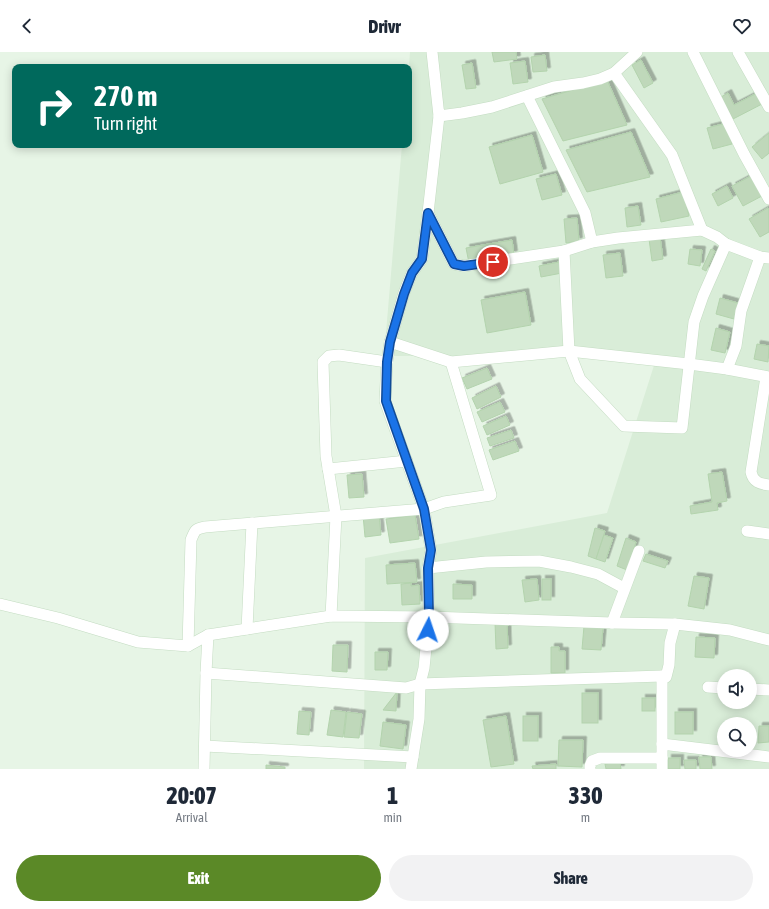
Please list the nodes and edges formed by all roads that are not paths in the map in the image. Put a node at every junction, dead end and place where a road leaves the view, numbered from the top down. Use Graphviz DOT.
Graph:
graph roads {
  1 [pos="432,52"];
  2 [pos="637,52"];
  3 [pos="693,52"];
  4 [pos="738,52"];
  5 [pos="625,57"];
  6 [pos="614,73"];
  7 [pos="527,96"];
  8 [pos="769,107"];
  9 [pos="439,116"];
  10 [pos="769,199"];
  11 [pos="428,213"];
  12 [pos="702,230"];
  13 [pos="592,242"];
  14 [pos="726,244"];
  15 [pos="564,251"];
  16 [pos="764,258"];
  17 [pos="390,342"];
  18 [pos="569,352"];
  19 [pos="387,362"];
  20 [pos="451,362"];
  21 [pos="689,364"];
  22 [pos="727,369"];
  23 [pos="767,377"];
  24 [pos="407,461"];
  25 [pos="328,469"];
  26 [pos="769,486"];
  27 [pos="424,509"];
  28 [pos="336,516"];
  29 [pos="252,523"];
  30 [pos="747,531"];
  31 [pos="769,534"];
  32 [pos="639,551"];
  33 [pos="428,568"];
  34 [pos="624,588"];
  35 [pos="0,604"];
  36 [pos="332,616"];
  37 [pos="429,617"];
  38 [pos="612,623"];
  39 [pos="675,624"];
  40 [pos="248,629"];
  41 [pos="208,635"];
  42 [pos="769,640"];
  43 [pos="188,646"];
  44 [pos="206,673"];
  45 [pos="662,676"];
  46 [pos="420,684"];
  47 [pos="708,687"];
  48 [pos="717,688"];
  49 [pos="757,689"];
  50 [pos="769,690"];
  51 [pos="662,744"];
  52 [pos="205,746"];
  53 [pos="413,757"];
  54 [pos="769,757"];
  55 [pos="662,763"];
  56 [pos="204,769"];
  57 [pos="411,769"];
  58 [pos="590,769"];
  1 -- 9 [label="street"];
  2 -- 5 [label="street"];
  3 -- 10 [label="street"];
  4 -- 8 [label="street"];
  5 -- 6 [label="street"];
  6 -- 7 [label="street"];
  6 -- 12 [label="street"];
  7 -- 9 [label="street"];
  7 -- 13 [label="street"];
  9 -- 11 [label="street"];
  11 -- 15 [label="street"];
  11 -- 17 [label="street"];
  12 -- 13 [label="street"];
  12 -- 14 [label="street"];
  13 -- 15 [label="street"];
  14 -- 16 [label="street"];
  14 -- 21 [label="street"];
  15 -- 18 [label="street"];
  16 -- 22 [label="street"];
  17 -- 19 [label="street"];
  17 -- 20 [label="street"];
  18 -- 20 [label="street"];
  18 -- 21 [label="street"];
  18 -- 21 [label="street"];
  19 -- 24 [label="street"];
  19 -- 25 [label="street"];
  20 -- 27 [label="street"];
  21 -- 22 [label="street"];
  22 -- 23 [label="street"];
  23 -- 26 [label="street"];
  24 -- 25 [label="street"];
  24 -- 27 [label="street"];
  25 -- 28 [label="street"];
  27 -- 28 [label="street"];
  27 -- 33 [label="street"];
  28 -- 29 [label="street"];
  28 -- 36 [label="street"];
  29 -- 40 [label="street"];
  29 -- 43 [label="street"];
  30 -- 31 [label="street"];
  32 -- 34 [label="street"];
  33 -- 34 [label="street"];
  33 -- 37 [label="street"];
  34 -- 38 [label="street"];
  35 -- 43 [label="street"];
  36 -- 37 [label="street"];
  36 -- 40 [label="street"];
  37 -- 38 [label="street"];
  37 -- 46 [label="street"];
  38 -- 39 [label="street"];
  39 -- 42 [label="street"];
  39 -- 45 [label="street"];
  40 -- 41 [label="street"];
  41 -- 43 [label="street"];
  41 -- 44 [label="street"];
  44 -- 46 [label="street"];
  44 -- 52 [label="street"];
  45 -- 46 [label="street"];
  45 -- 51 [label="street"];
  46 -- 53 [label="street"];
  47 -- 48 [label="street"];
  49 -- 50 [label="street"];
  51 -- 54 [label="street"];
  51 -- 55 [label="street"];
  52 -- 53 [label="street"];
  52 -- 56 [label="street"];
  53 -- 57 [label="street"];
  55 -- 58 [label="street"];
}
